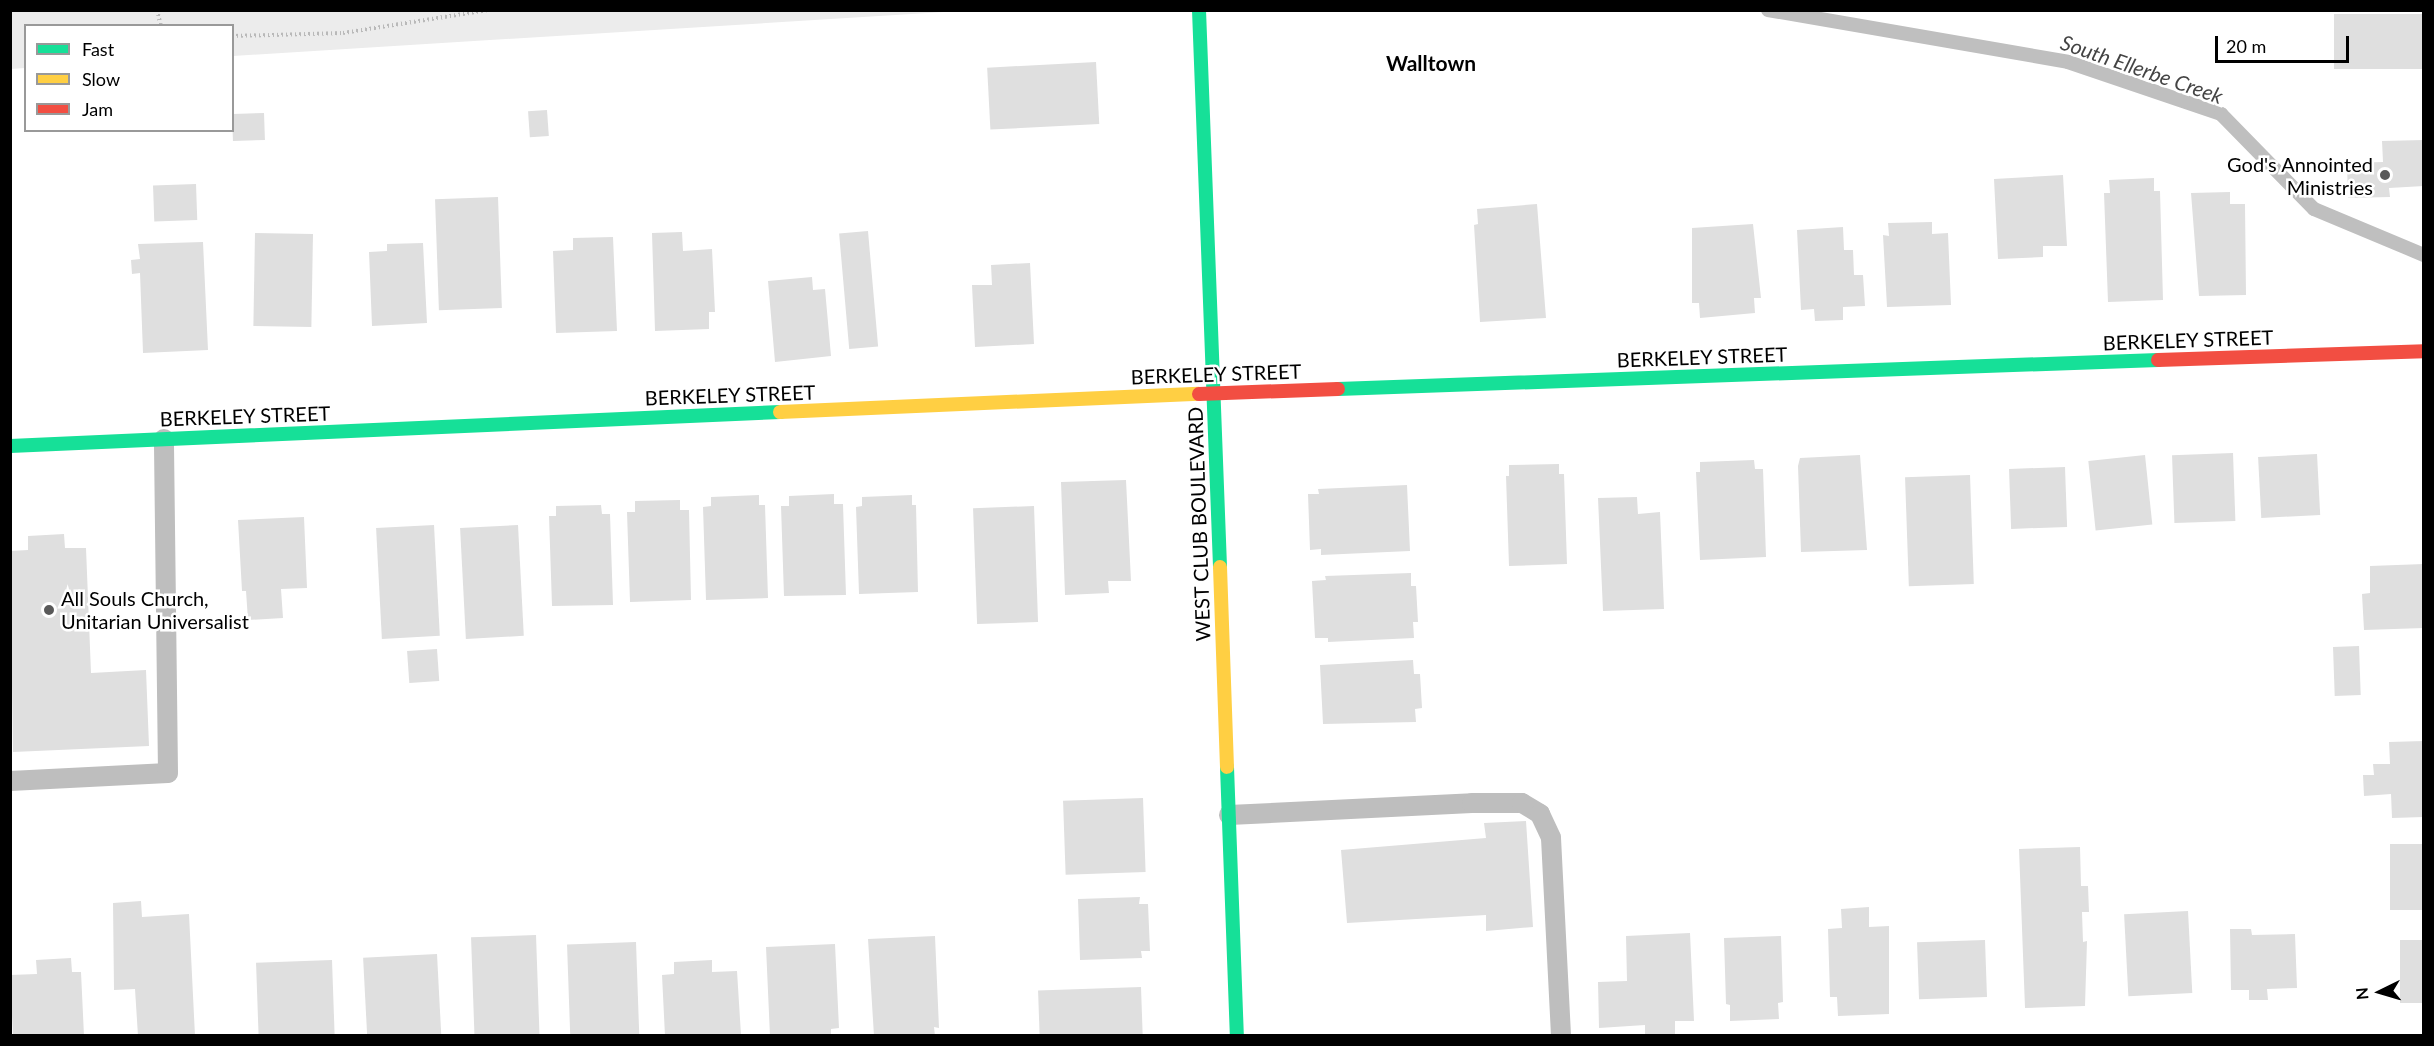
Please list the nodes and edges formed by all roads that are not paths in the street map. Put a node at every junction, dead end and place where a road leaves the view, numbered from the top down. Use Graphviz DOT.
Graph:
graph roads {
  1 [pos="1199,10"];
  2 [pos="2424,351"];
  3 [pos="1214,394"];
  4 [pos="164,439"];
  5 [pos="10,446"];
  6 [pos="10,781"];
  7 [pos="1229,815"];
  8 [pos="1237,1035"];
  9 [pos="1561,1035"];
  1 -- 3 [label="street, WEST CLUB BOULEVARD"];
  2 -- 3 [label="street, BERKELEY STREET"];
  3 -- 4 [label="street, BERKELEY STREET"];
  3 -- 7 [label="street, WEST CLUB BOULEVARD"];
  4 -- 5 [label="street, BERKELEY STREET"];
  4 -- 6 [label="lane"];
  7 -- 8 [label="street, WEST CLUB BOULEVARD"];
  7 -- 9 [label="lane"];
}
